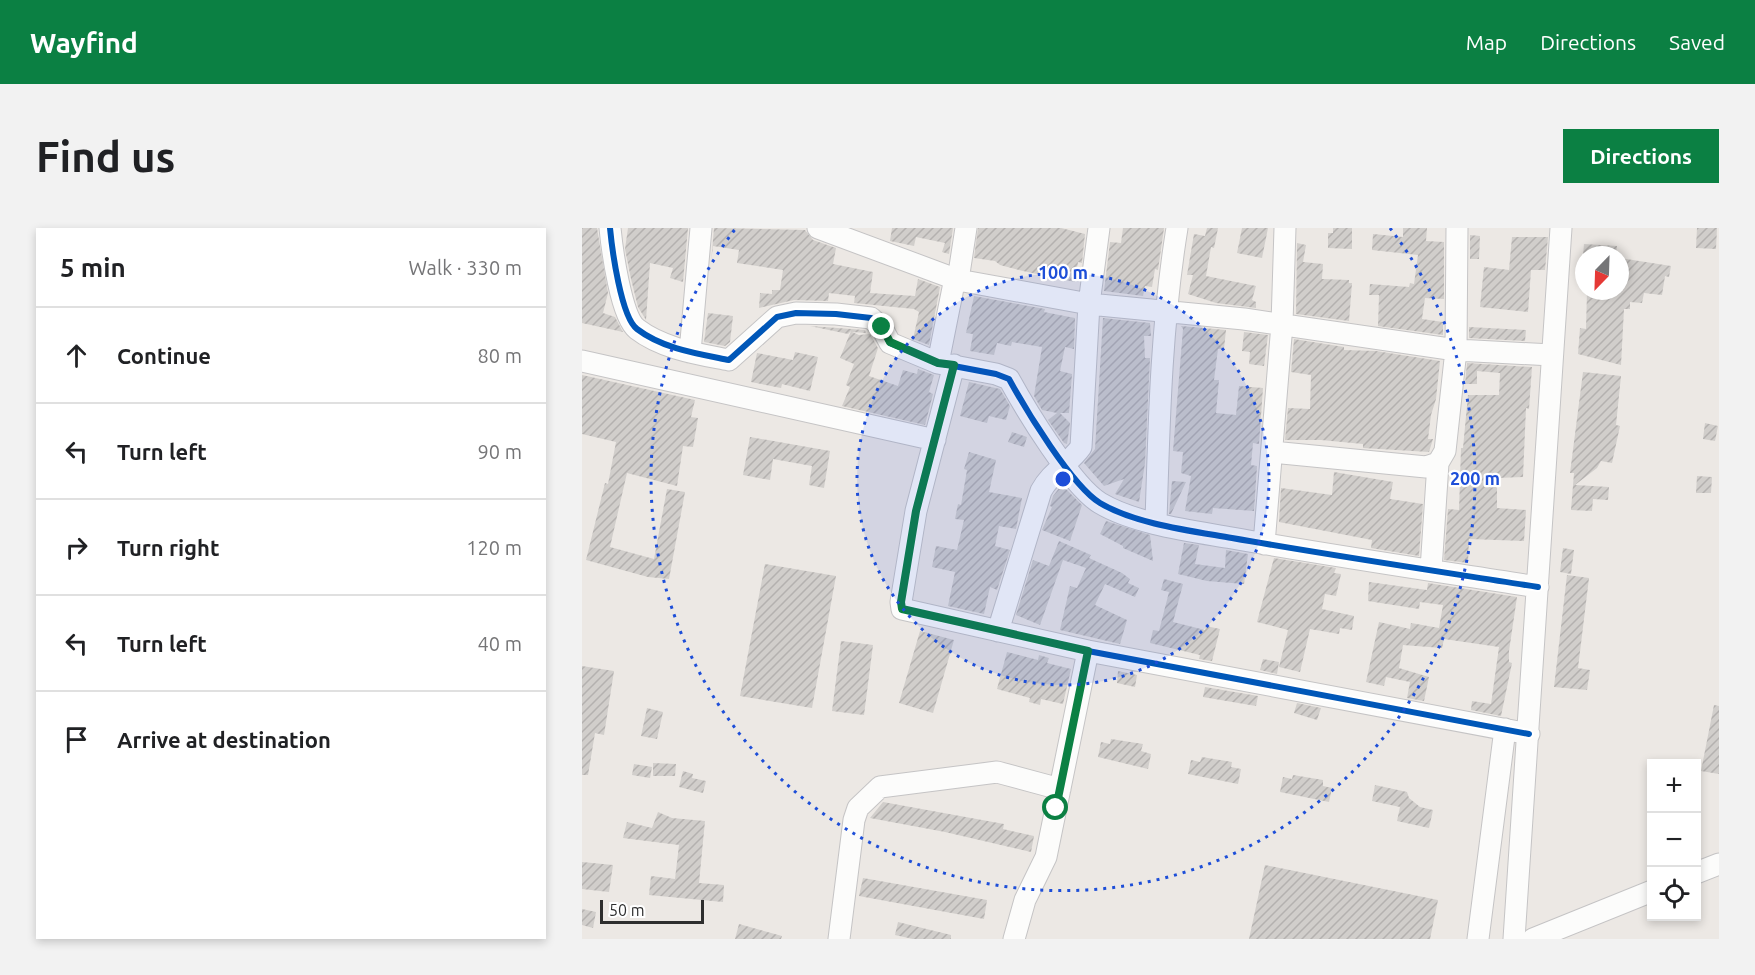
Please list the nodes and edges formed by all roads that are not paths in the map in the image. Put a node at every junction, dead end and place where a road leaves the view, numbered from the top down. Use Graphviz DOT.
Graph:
graph roads {
  1 [pos="610,228"];
  2 [pos="701,228"];
  3 [pos="818,228"];
  4 [pos="966,228"];
  5 [pos="1099,228"];
  6 [pos="1177,228"];
  7 [pos="1285,228"];
  8 [pos="1457,228"];
  9 [pos="1561,228"];
  10 [pos="958,279"];
  11 [pos="1089,304"];
  12 [pos="1164,309"];
  13 [pos="1282,324"];
  14 [pos="1456,350"];
  15 [pos="690,352"];
  16 [pos="1552,355"];
  17 [pos="729,360"];
  18 [pos="582,362"];
  19 [pos="946,364"];
  20 [pos="723,394"];
  21 [pos="935,440"];
  22 [pos="1272,452"];
  23 [pos="1063,463"];
  24 [pos="1438,463"];
  25 [pos="1156,522"];
  26 [pos="1264,544"];
  27 [pos="1431,570"];
  28 [pos="1538,587"];
  29 [pos="998,631"];
  30 [pos="1088,651"];
  31 [pos="1505,729"];
  32 [pos="1529,734"];
  33 [pos="1060,789"];
  34 [pos="1719,864"];
  35 [pos="1701,871"];
  36 [pos="1647,893"];
  37 [pos="839,939"];
  38 [pos="1014,939"];
  39 [pos="1478,939"];
  40 [pos="1514,939"];
  41 [pos="1533,939"];
  1 -- 15 [label="street"];
  2 -- 15 [label="street"];
  3 -- 10 [label="street"];
  4 -- 10 [label="street"];
  5 -- 11 [label="street"];
  6 -- 12 [label="street"];
  7 -- 13 [label="street"];
  8 -- 14 [label="street"];
  9 -- 16 [label="street"];
  10 -- 11 [label="street"];
  10 -- 19 [label="street"];
  11 -- 12 [label="street"];
  11 -- 23 [label="street"];
  12 -- 13 [label="street"];
  12 -- 25 [label="street"];
  13 -- 14 [label="street"];
  13 -- 22 [label="street"];
  14 -- 16 [label="street"];
  14 -- 24 [label="street"];
  15 -- 17 [label="street"];
  16 -- 28 [label="street"];
  17 -- 19 [label="street"];
  17 -- 20 [label="street"];
  18 -- 20 [label="street"];
  19 -- 21 [label="street"];
  19 -- 23 [label="street"];
  20 -- 21 [label="street"];
  21 -- 29 [label="street"];
  22 -- 24 [label="street"];
  22 -- 26 [label="street"];
  23 -- 25 [label="street"];
  23 -- 29 [label="street"];
  24 -- 27 [label="street"];
  25 -- 26 [label="street"];
  26 -- 27 [label="street"];
  27 -- 28 [label="street"];
  28 -- 32 [label="street"];
  29 -- 30 [label="street"];
  30 -- 31 [label="street"];
  30 -- 33 [label="street"];
  31 -- 32 [label="street"];
  31 -- 39 [label="street"];
  32 -- 40 [label="street"];
  33 -- 37 [label="street"];
  33 -- 38 [label="street"];
  34 -- 35 [label="street"];
  36 -- 41 [label="street"];
}
